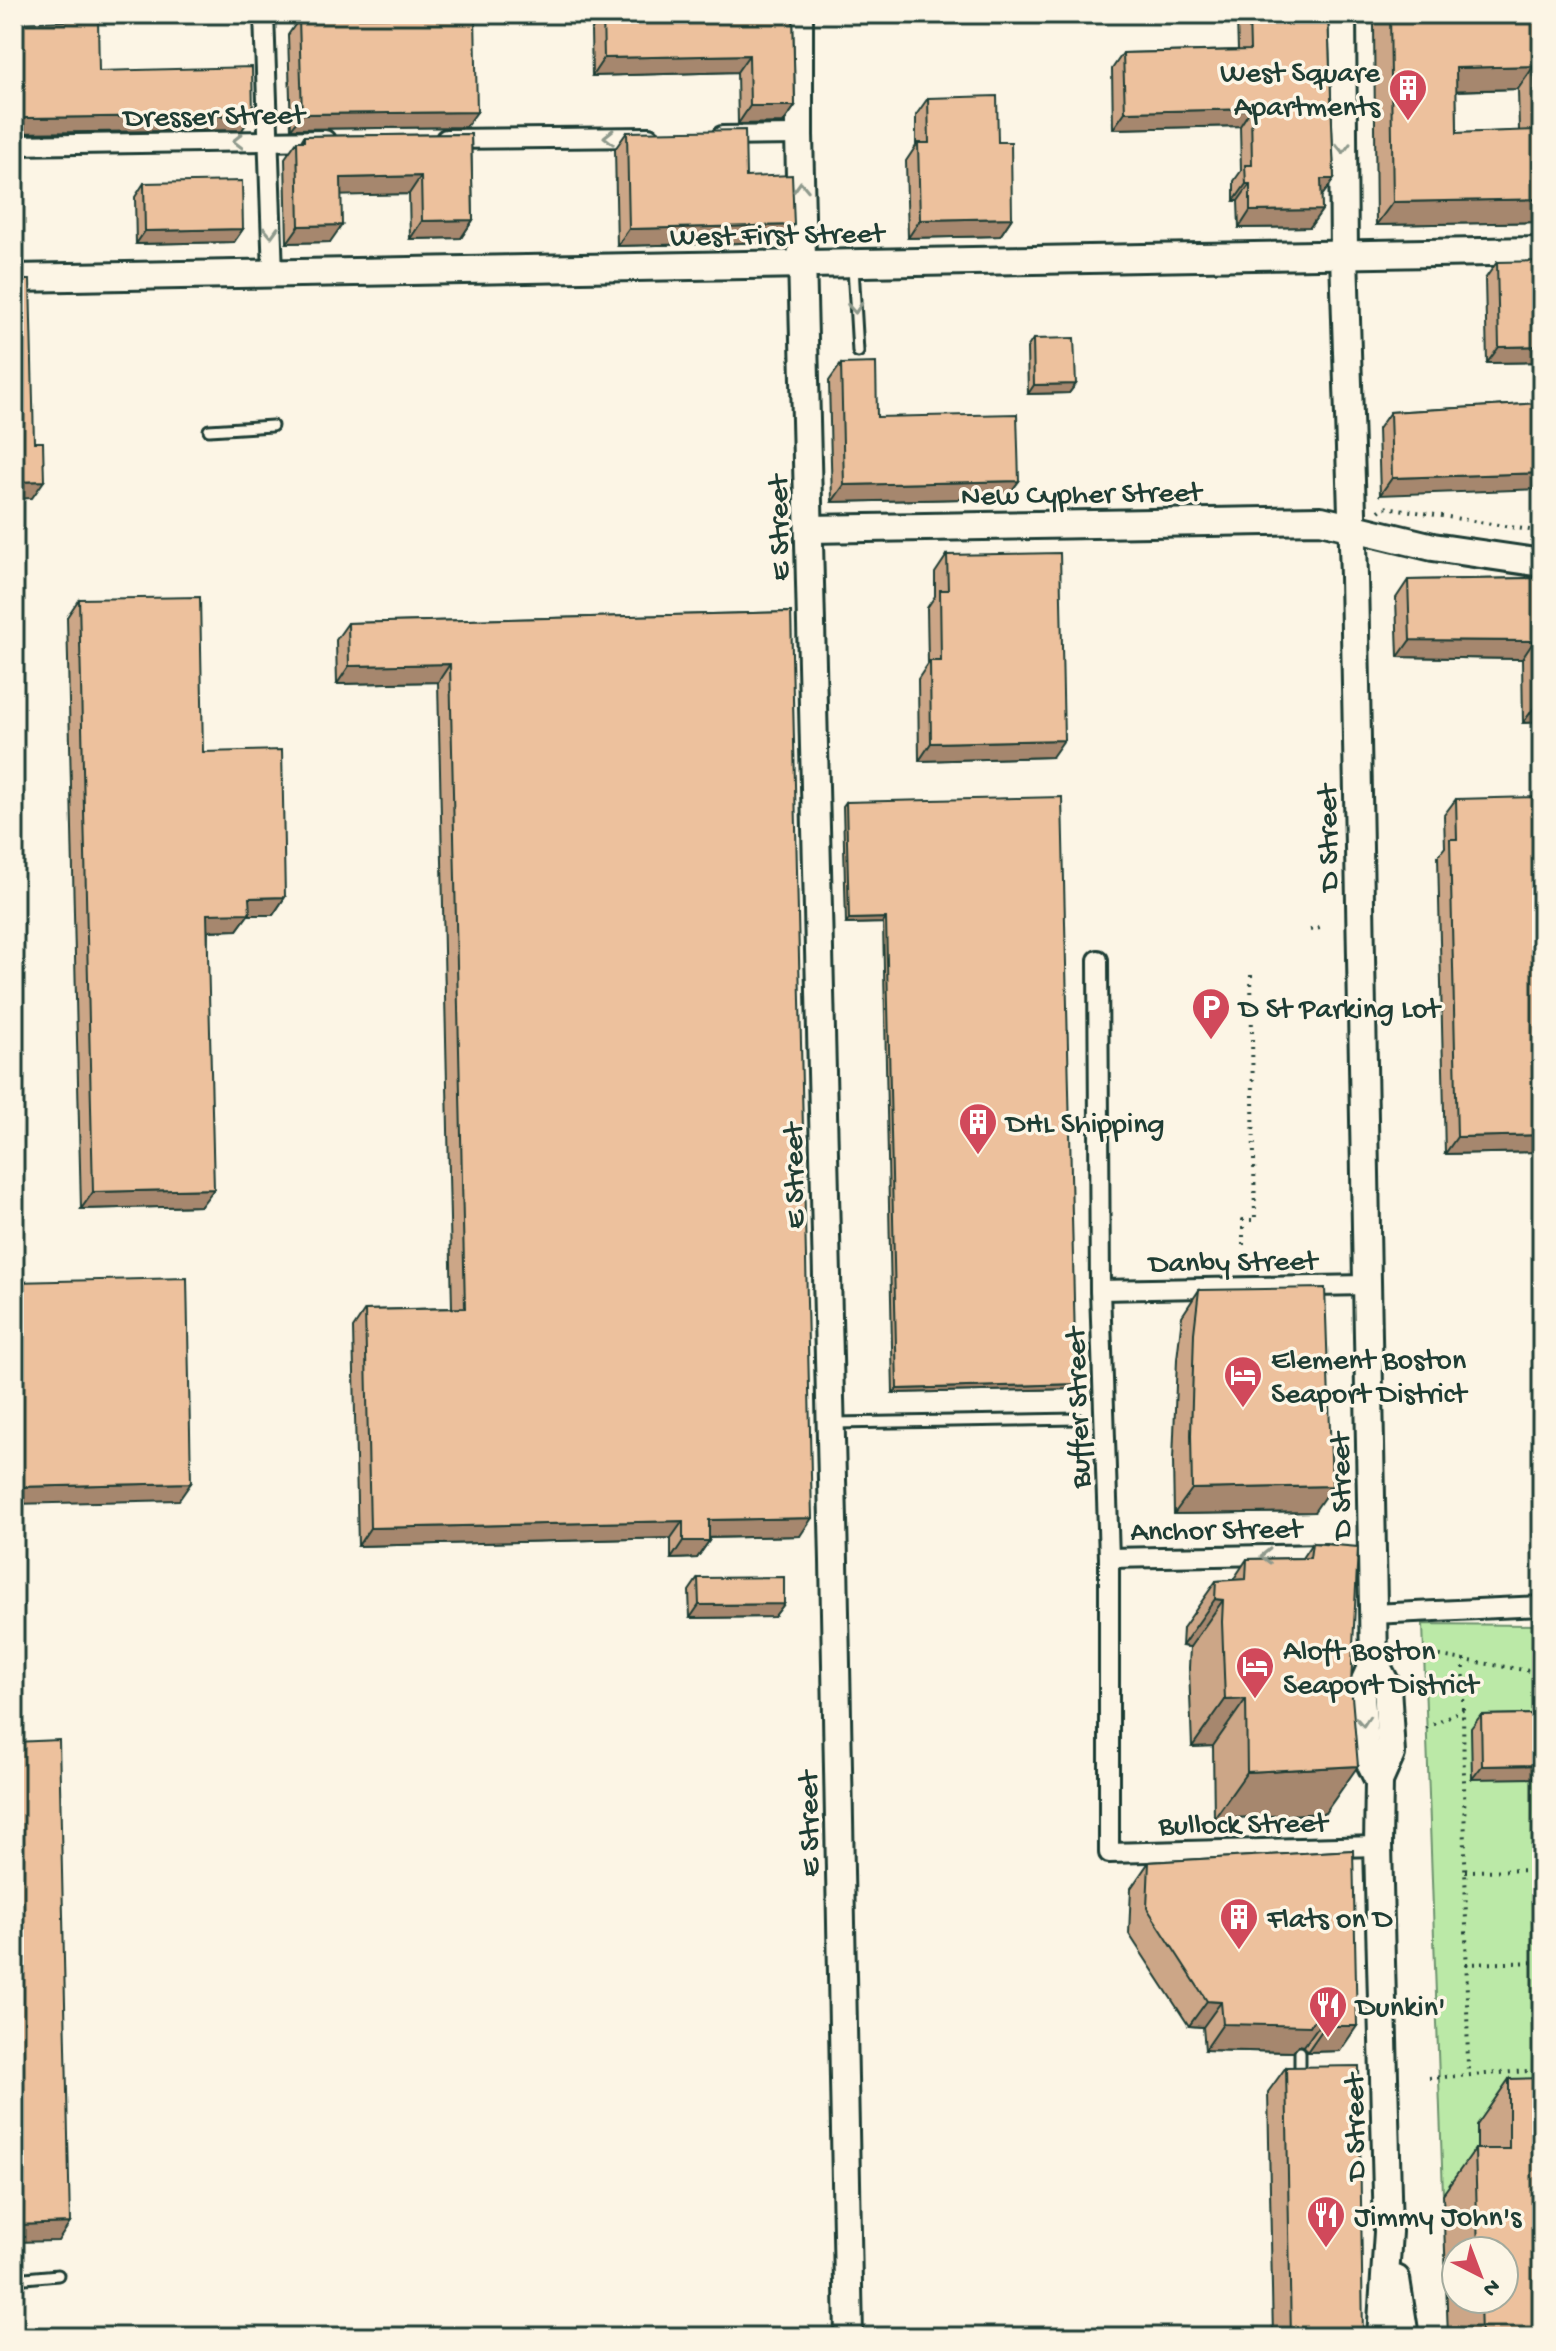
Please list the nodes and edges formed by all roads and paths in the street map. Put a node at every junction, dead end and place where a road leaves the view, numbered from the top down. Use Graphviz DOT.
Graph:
graph roads {
  1 [pos="264,14"];
  2 [pos="799,14"];
  3 [pos="1342,14"];
  4 [pos="799,135"];
  5 [pos="707,136"];
  6 [pos="660,137"];
  7 [pos="428,139"];
  8 [pos="350,140"];
  9 [pos="268,141"];
  10 [pos="14,145"];
  11 [pos="1542,251"];
  12 [pos="1344,255"];
  13 [pos="853,264"];
  14 [pos="804,265"];
  15 [pos="273,274"];
  16 [pos="14,278"];
  17 [pos="858,352"];
  18 [pos="272,426"];
  19 [pos="209,430"];
  20 [pos="1352,528"];
  21 [pos="809,529"];
  22 [pos="1542,532"];
  23 [pos="1542,563"];
  24 [pos="1325,927"];
  25 [pos="1310,930"];
  26 [pos="1098,960"];
  27 [pos="1251,975"];
  28 [pos="1243,1245"];
  29 [pos="1367,1285"];
  30 [pos="1100,1290"];
  31 [pos="1077,1419"];
  32 [pos="830,1423"];
  33 [pos="1358,1554"];
  34 [pos="1109,1558"];
  35 [pos="1542,1606"];
  36 [pos="1373,1614"];
  37 [pos="1424,1653"];
  38 [pos="1464,1660"];
  39 [pos="1542,1673"];
  40 [pos="1416,1684"];
  41 [pos="1464,1686"];
  42 [pos="1463,1709"];
  43 [pos="1426,1728"];
  44 [pos="1378,1846"];
  45 [pos="1109,1853"];
  46 [pos="1542,1870"];
  47 [pos="1465,1871"];
  48 [pos="1542,1962"];
  49 [pos="1466,1964"];
  50 [pos="1300,2052"];
  51 [pos="1300,2069"];
  52 [pos="1542,2070"];
  53 [pos="1468,2075"];
  54 [pos="1429,2078"];
  55 [pos="1388,2232"];
  56 [pos="58,2275"];
  57 [pos="14,2279"];
  58 [pos="849,2337"];
  59 [pos="1381,2337"];
  60 [pos="1405,2337"];
  1 -- 9 [label="street"];
  2 -- 4 [label="main road, E Street"];
  3 -- 12 [label="main road, D Street, one-way"];
  4 -- 5 [label="street"];
  14 -- 4 [label="main road, E Street, one-way"];
  6 -- 7 [label="street, one-way"];
  8 -- 9 [label="street, Dresser Street"];
  9 -- 10 [label="street, Dresser Street, one-way"];
  9 -- 15 [label="street, one-way"];
  11 -- 12 [label="main road, West First Street"];
  12 -- 13 [label="main road, West First Street"];
  12 -- 20 [label="main road, D Street"];
  13 -- 14 [label="main road, West First Street"];
  13 -- 17 [label="lane, one-way"];
  14 -- 15 [label="main road, West First Street"];
  14 -- 21 [label="main road, E Street"];
  15 -- 16 [label="main road, West First Street"];
  18 -- 19 [label="lane"];
  20 -- 21 [label="main road, New Cypher Street"];
  20 -- 22 [label="path"];
  20 -- 23 [label="main road, New Cypher Street"];
  20 -- 29 [label="main road, D Street"];
  21 -- 32 [label="main road, E Street"];
  24 -- 25 [label="path"];
  26 -- 30 [label="street, Buffer Street"];
  27 -- 28 [label="path"];
  29 -- 30 [label="street, Danby Street"];
  29 -- 33 [label="main road, D Street"];
  30 -- 34 [label="street, Buffer Street"];
  31 -- 32 [label="lane"];
  32 -- 58 [label="main road, E Street"];
  33 -- 34 [label="street, Anchor Street, one-way"];
  33 -- 36 [label="main road, D Street"];
  34 -- 45 [label="street, Buffer Street"];
  35 -- 36 [label="street"];
  36 -- 44 [label="main road, D Street"];
  37 -- 38 [label="path"];
  38 -- 39 [label="path"];
  38 -- 41 [label="path"];
  40 -- 41 [label="path"];
  41 -- 42 [label="path"];
  42 -- 43 [label="path"];
  42 -- 47 [label="path"];
  44 -- 45 [label="street, Bullock Street"];
  44 -- 55 [label="main road, D Street"];
  46 -- 47 [label="path"];
  47 -- 49 [label="path"];
  48 -- 49 [label="path"];
  49 -- 53 [label="path"];
  50 -- 51 [label="lane"];
  52 -- 53 [label="path"];
  53 -- 54 [label="path"];
  55 -- 59 [label="main road, D Street"];
  55 -- 60 [label="main road, D Street"];
  56 -- 57 [label="lane"];
}
